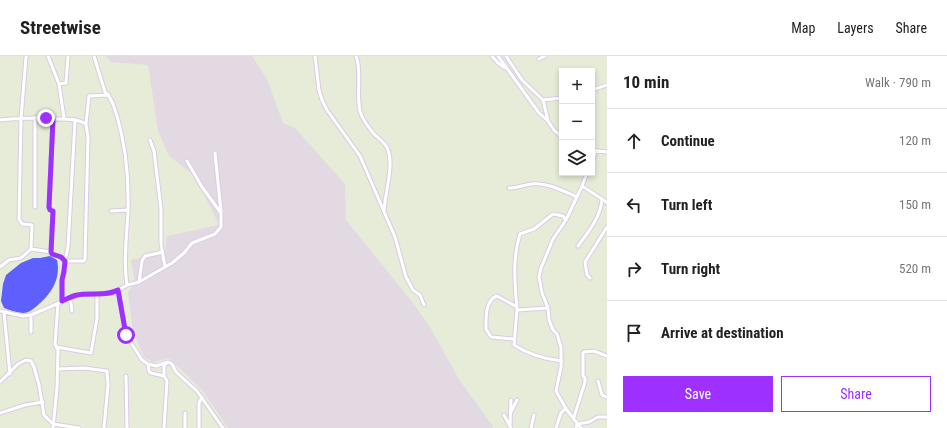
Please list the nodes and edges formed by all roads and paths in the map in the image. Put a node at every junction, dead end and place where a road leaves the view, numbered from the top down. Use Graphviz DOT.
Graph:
graph roads {
  1 [pos="26,56"];
  2 [pos="48,56"];
  3 [pos="68,56"];
  4 [pos="94,56"];
  5 [pos="315,56"];
  6 [pos="356,56"];
  7 [pos="492,56"];
  8 [pos="498,56"];
  9 [pos="506,56"];
  10 [pos="545,56"];
  11 [pos="539,59"];
  12 [pos="508,70"];
  13 [pos="59,84"];
  14 [pos="607,85"];
  15 [pos="595,89"];
  16 [pos="109,95"];
  17 [pos="559,98"];
  18 [pos="543,100"];
  19 [pos="35,118"];
  20 [pos="64,118"];
  21 [pos="21,119"];
  22 [pos="53,119"];
  23 [pos="0,120"];
  24 [pos="74,121"];
  25 [pos="548,121"];
  26 [pos="86,124"];
  27 [pos="559,134"];
  28 [pos="150,140"];
  29 [pos="595,150"];
  30 [pos="607,152"];
  31 [pos="216,153"];
  32 [pos="187,161"];
  33 [pos="585,176"];
  34 [pos="535,180"];
  35 [pos="541,184"];
  36 [pos="582,186"];
  37 [pos="509,188"];
  38 [pos="577,197"];
  39 [pos="602,200"];
  40 [pos="607,203"];
  41 [pos="35,207"];
  42 [pos="128,210"];
  43 [pos="111,211"];
  44 [pos="384,212"];
  45 [pos="221,213"];
  46 [pos="566,220"];
  47 [pos="222,221"];
  48 [pos="607,227"];
  49 [pos="578,246"];
  50 [pos="31,249"];
  51 [pos="51,252"];
  52 [pos="162,252"];
  53 [pos="65,261"];
  54 [pos="0,266"];
  55 [pos="165,267"];
  56 [pos="590,278"];
  57 [pos="139,282"];
  58 [pos="127,285"];
  59 [pos="118,290"];
  60 [pos="97,295"];
  61 [pos="68,299"];
  62 [pos="62,301"];
  63 [pos="58,303"];
  64 [pos="424,304"];
  65 [pos="517,308"];
  66 [pos="548,308"];
  67 [pos="2,311"];
  68 [pos="72,312"];
  69 [pos="31,315"];
  70 [pos="31,332"];
  71 [pos="514,339"];
  72 [pos="56,347"];
  73 [pos="607,356"];
  74 [pos="562,361"];
  75 [pos="168,362"];
  76 [pos="148,364"];
  77 [pos="58,369"];
  78 [pos="10,374"];
  79 [pos="126,376"];
  80 [pos="164,376"];
  81 [pos="598,381"];
  82 [pos="0,382"];
  83 [pos="202,397"];
  84 [pos="607,397"];
  85 [pos="511,400"];
  86 [pos="517,400"];
  87 [pos="43,402"];
  88 [pos="566,408"];
  89 [pos="0,413"];
  90 [pos="185,413"];
  91 [pos="510,413"];
  92 [pos="504,415"];
  93 [pos="534,415"];
  94 [pos="574,417"];
  95 [pos="607,417"];
  96 [pos="577,424"];
  97 [pos="53,426"];
  98 [pos="510,427"];
  99 [pos="79,428"];
  100 [pos="104,428"];
  101 [pos="127,428"];
  102 [pos="164,428"];
  103 [pos="185,428"];
  104 [pos="199,428"];
  105 [pos="223,428"];
  106 [pos="531,428"];
  107 [pos="556,428"];
  108 [pos="576,428"];
  109 [pos="581,428"];
  1 -- 21 [label="street"];
  2 -- 13 [label="street"];
  3 -- 13 [label="street"];
  4 -- 16 [label="street"];
  5 -- 44 [label="street"];
  6 -- 44 [label="street"];
  7 -- 12 [label="street"];
  8 -- 12 [label="street"];
  9 -- 18 [label="street"];
  10 -- 11 [label="street"];
  12 -- 25 [label="street"];
  13 -- 20 [label="street"];
  14 -- 15 [label="street"];
  16 -- 26 [label="street"];
  16 -- 42 [label="street"];
  17 -- 18 [label="street"];
  18 -- 25 [label="street"];
  19 -- 21 [label="street"];
  19 -- 22 [label="street"];
  19 -- 41 [label="street"];
  20 -- 22 [label="street"];
  20 -- 24 [label="street"];
  21 -- 23 [label="street"];
  21 -- 50 [label="street"];
  22 -- 51 [label="street"];
  24 -- 26 [label="street"];
  24 -- 53 [label="street"];
  25 -- 27 [label="street"];
  26 -- 53 [label="street"];
  28 -- 52 [label="street"];
  29 -- 30 [label="street"];
  31 -- 45 [label="street"];
  32 -- 45 [label="street"];
  33 -- 36 [label="street"];
  34 -- 35 [label="street"];
  35 -- 37 [label="street"];
  35 -- 38 [label="street"];
  36 -- 38 [label="street"];
  36 -- 39 [label="street"];
  38 -- 46 [label="street"];
  39 -- 40 [label="street"];
  39 -- 49 [label="street"];
  42 -- 43 [label="street"];
  42 -- 58 [label="street"];
  44 -- 64 [label="street"];
  45 -- 47 [label="street"];
  45 -- 55 [label="street"];
  46 -- 65 [label="street"];
  46 -- 66 [label="street"];
  48 -- 56 [label="street"];
  50 -- 51 [label="street"];
  50 -- 54 [label="street"];
  51 -- 53 [label="street"];
  52 -- 55 [label="street"];
  52 -- 57 [label="street"];
  53 -- 62 [label="street"];
  55 -- 57 [label="street"];
  57 -- 58 [label="street"];
  58 -- 59 [label="street"];
  59 -- 60 [label="street"];
  59 -- 76 [label="street"];
  60 -- 61 [label="street"];
  60 -- 72 [label="street"];
  61 -- 62 [label="street"];
  61 -- 68 [label="street"];
  62 -- 63 [label="street"];
  63 -- 69 [label="street"];
  63 -- 72 [label="street"];
  65 -- 66 [label="street"];
  65 -- 71 [label="street"];
  65 -- 71 [label="street"];
  66 -- 74 [label="street"];
  67 -- 69 [label="street"];
  67 -- 78 [label="street"];
  69 -- 70 [label="street"];
  71 -- 74 [label="street"];
  72 -- 77 [label="street"];
  73 -- 94 [label="street"];
  74 -- 88 [label="street"];
  75 -- 76 [label="street"];
  75 -- 80 [label="street"];
  75 -- 83 [label="street"];
  76 -- 80 [label="street"];
  77 -- 97 [label="street"];
  77 -- 100 [label="street"];
  78 -- 82 [label="street"];
  78 -- 87 [label="street"];
  79 -- 101 [label="street"];
  80 -- 102 [label="street"];
  81 -- 84 [label="street"];
  83 -- 104 [label="street"];
  83 -- 105 [label="street"];
  85 -- 91 [label="street"];
  86 -- 91 [label="street"];
  87 -- 89 [label="street"];
  87 -- 97 [label="street"];
  88 -- 94 [label="street"];
  88 -- 107 [label="street"];
  90 -- 103 [label="street"];
  91 -- 98 [label="street"];
  92 -- 98 [label="street"];
  93 -- 106 [label="street"];
  94 -- 96 [label="street"];
  95 -- 96 [label="street"];
  96 -- 108 [label="street"];
  96 -- 109 [label="street"];
  97 -- 99 [label="street"];
}
